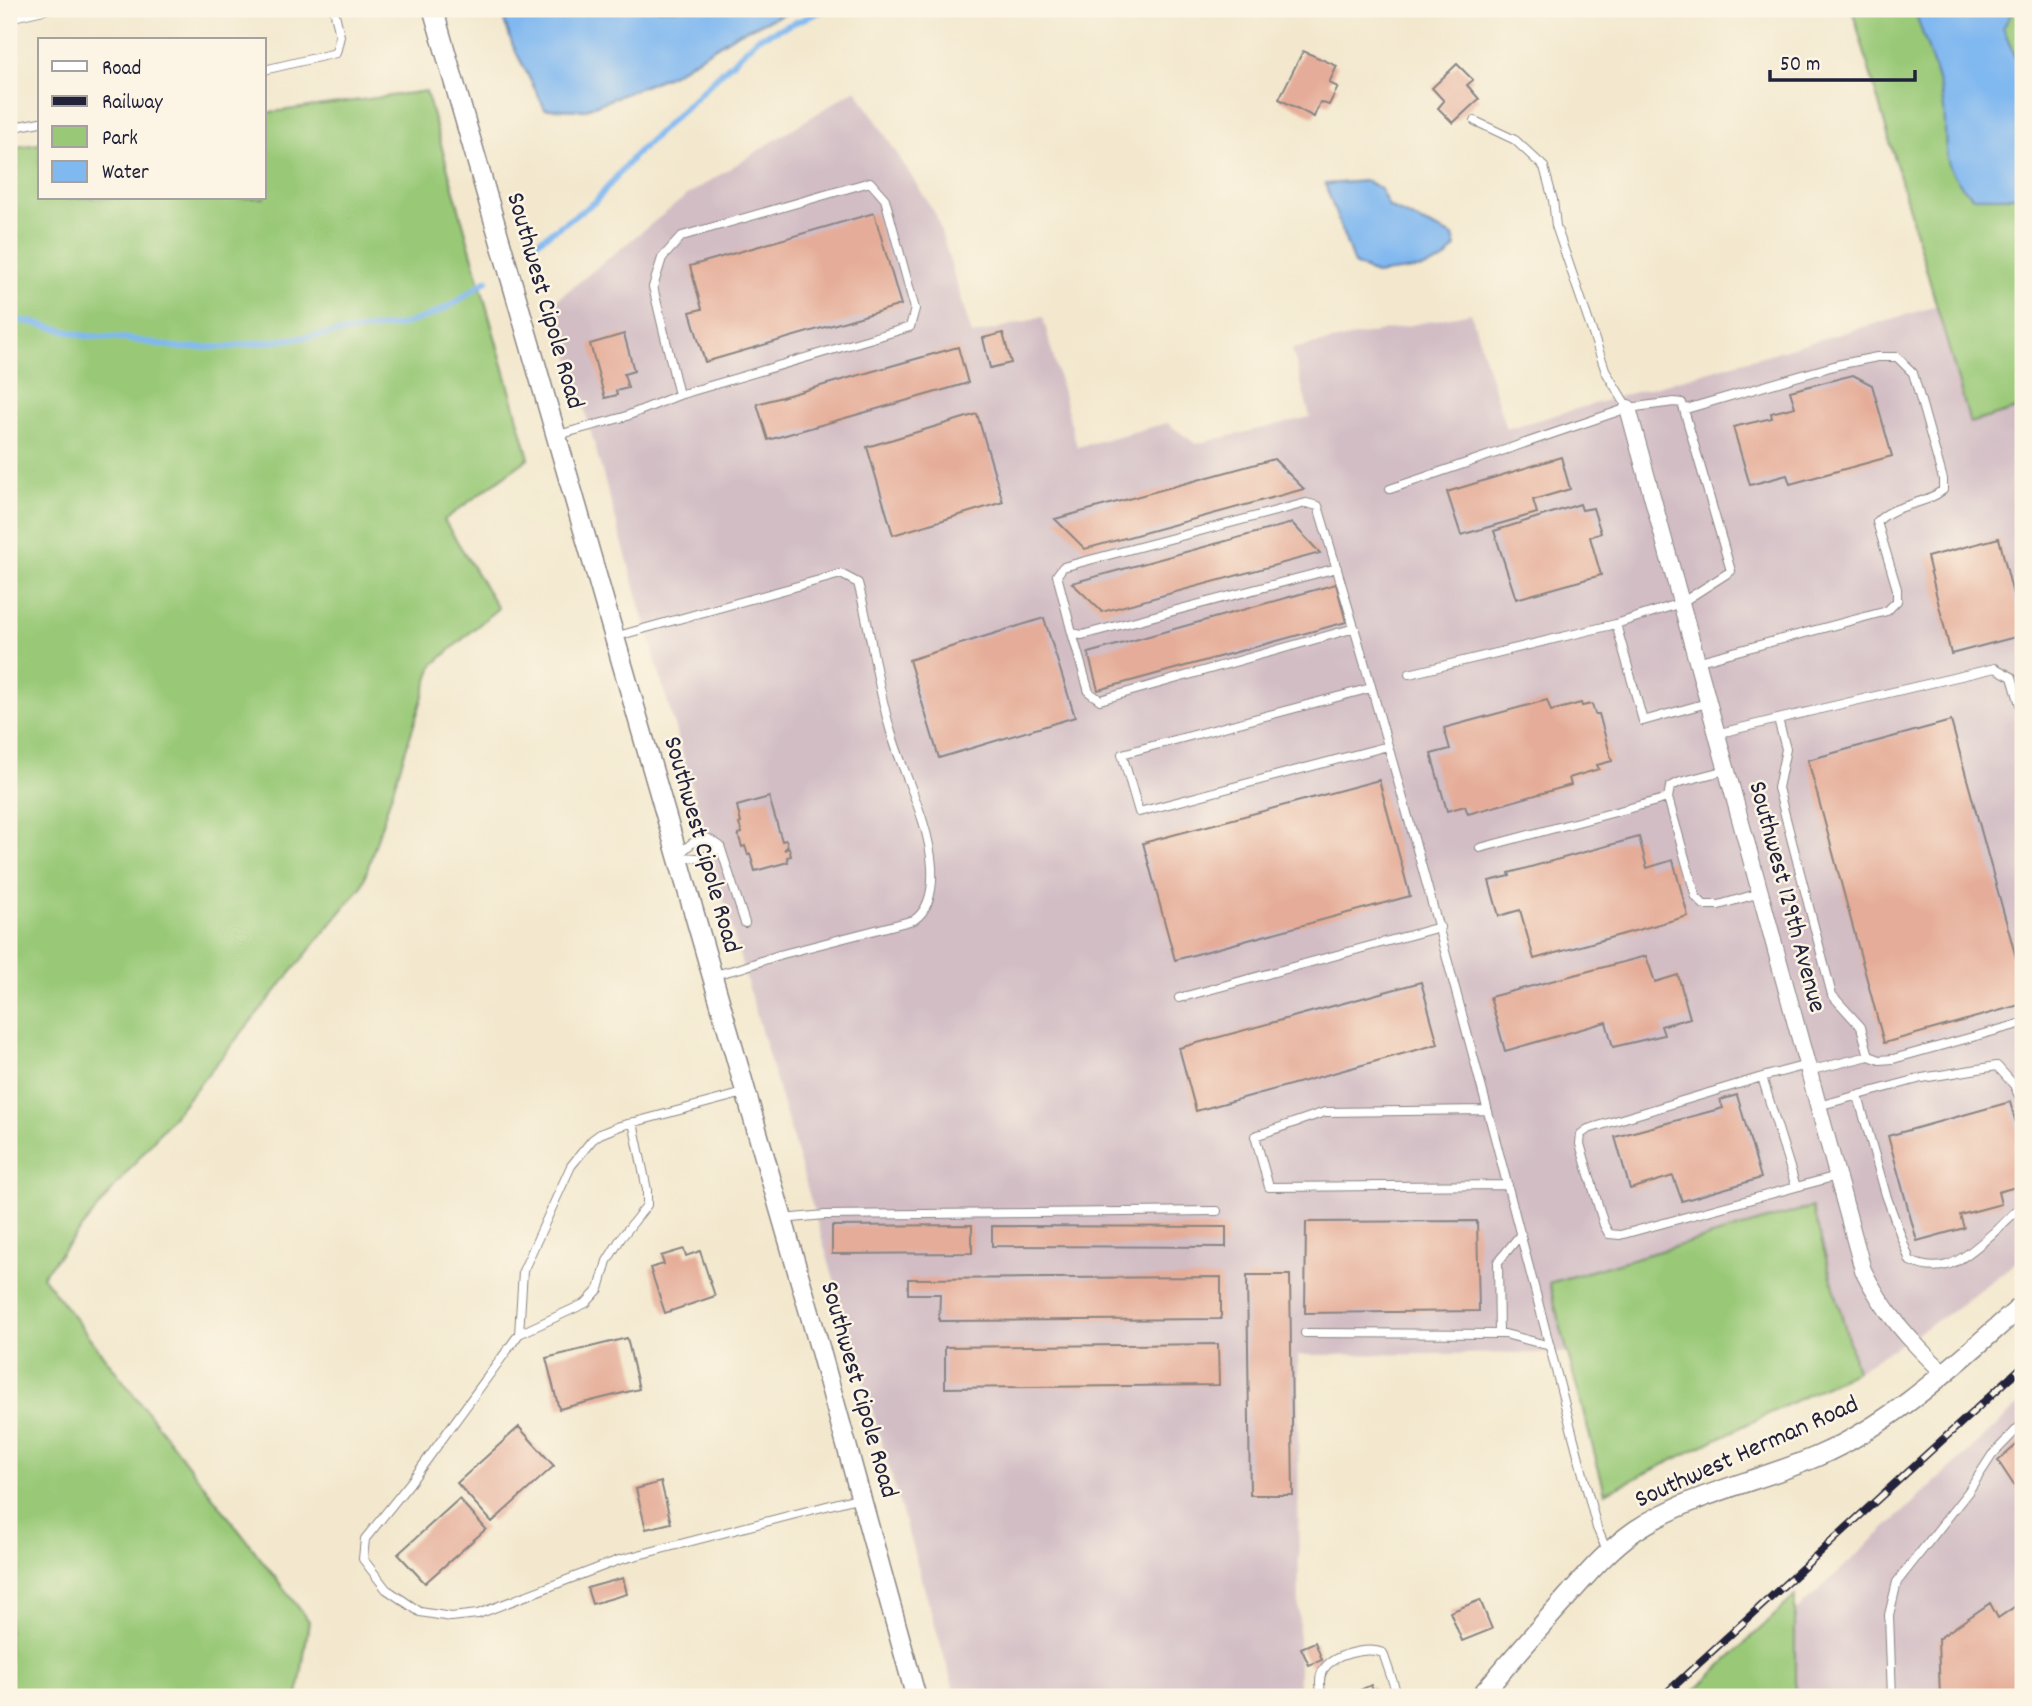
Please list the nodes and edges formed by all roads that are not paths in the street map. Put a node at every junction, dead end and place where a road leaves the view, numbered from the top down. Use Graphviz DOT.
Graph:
graph roads {
  1 [pos="46,9"];
  2 [pos="334,9"];
  3 [pos="433,9"];
  4 [pos="9,18"];
  5 [pos="266,70"];
  6 [pos="1475,121"];
  7 [pos="38,122"];
  8 [pos="9,128"];
  9 [pos="679,395"];
  10 [pos="1628,408"];
  11 [pos="1686,409"];
  12 [pos="555,436"];
  13 [pos="1390,489"];
  14 [pos="1337,568"];
  15 [pos="1681,603"];
  16 [pos="1616,624"];
  17 [pos="1355,628"];
  18 [pos="1072,633"];
  19 [pos="614,637"];
  20 [pos="1696,662"];
  21 [pos="1409,674"];
  22 [pos="1371,688"];
  23 [pos="1707,703"];
  24 [pos="2023,715"];
  25 [pos="1778,719"];
  26 [pos="1716,734"];
  27 [pos="1388,746"];
  28 [pos="1726,770"];
  29 [pos="1668,798"];
  30 [pos="720,846"];
  31 [pos="1480,848"];
  32 [pos="677,856"];
  33 [pos="1760,893"];
  34 [pos="745,923"];
  35 [pos="1440,927"];
  36 [pos="711,975"];
  37 [pos="1179,998"];
  38 [pos="2023,1023"];
  39 [pos="1869,1056"];
  40 [pos="1808,1068"];
  41 [pos="1762,1077"];
  42 [pos="744,1093"];
  43 [pos="1858,1096"];
  44 [pos="2023,1104"];
  45 [pos="1818,1106"];
  46 [pos="1487,1110"];
  47 [pos="633,1122"];
  48 [pos="1837,1176"];
  49 [pos="1508,1185"];
  50 [pos="1796,1187"];
  51 [pos="2023,1204"];
  52 [pos="1217,1211"];
  53 [pos="782,1219"];
  54 [pos="1521,1234"];
  55 [pos="2023,1305"];
  56 [pos="1305,1333"];
  57 [pos="519,1334"];
  58 [pos="1499,1334"];
  59 [pos="1550,1346"];
  60 [pos="1944,1373"];
  61 [pos="2023,1423"];
  62 [pos="860,1497"];
  63 [pos="1608,1554"];
  64 [pos="916,1697"];
  65 [pos="1322,1697"];
  66 [pos="1398,1697"];
  67 [pos="1480,1697"];
  68 [pos="1892,1697"];
  1 -- 4 [label="lane"];
  2 -- 5 [label="lane"];
  3 -- 12 [label="street, Southwest Cipole Road"];
  6 -- 10 [label="lane"];
  7 -- 8 [label="lane"];
  9 -- 9 [label="lane"];
  9 -- 12 [label="lane"];
  10 -- 11 [label="lane"];
  10 -- 13 [label="lane"];
  10 -- 15 [label="street, Southwest 129th Avenue"];
  11 -- 15 [label="lane"];
  11 -- 20 [label="lane"];
  12 -- 19 [label="street, Southwest Cipole Road"];
  14 -- 17 [label="lane"];
  14 -- 18 [label="lane"];
  14 -- 18 [label="lane"];
  15 -- 16 [label="lane"];
  15 -- 20 [label="street, Southwest 129th Avenue"];
  16 -- 21 [label="lane"];
  16 -- 23 [label="lane"];
  17 -- 18 [label="lane"];
  17 -- 22 [label="lane"];
  19 -- 32 [label="street, Southwest Cipole Road"];
  19 -- 36 [label="lane"];
  20 -- 23 [label="street, Southwest 129th Avenue"];
  22 -- 27 [label="lane"];
  22 -- 27 [label="lane"];
  23 -- 26 [label="street, Southwest 129th Avenue"];
  24 -- 25 [label="lane"];
  25 -- 26 [label="lane"];
  25 -- 39 [label="lane"];
  26 -- 28 [label="street, Southwest 129th Avenue"];
  27 -- 35 [label="lane"];
  28 -- 29 [label="lane"];
  28 -- 33 [label="street, Southwest 129th Avenue"];
  29 -- 31 [label="lane"];
  29 -- 33 [label="lane"];
  30 -- 32 [label="lane"];
  30 -- 32 [label="lane"];
  30 -- 34 [label="lane"];
  32 -- 36 [label="street, Southwest Cipole Road"];
  33 -- 40 [label="street, Southwest 129th Avenue"];
  35 -- 37 [label="lane"];
  35 -- 46 [label="lane"];
  36 -- 42 [label="street, Southwest Cipole Road"];
  38 -- 39 [label="lane"];
  39 -- 40 [label="lane"];
  40 -- 41 [label="lane"];
  40 -- 45 [label="street, Southwest 129th Avenue"];
  41 -- 50 [label="lane"];
  41 -- 50 [label="lane"];
  42 -- 47 [label="lane"];
  42 -- 53 [label="street, Southwest Cipole Road"];
  43 -- 44 [label="lane"];
  43 -- 45 [label="lane"];
  43 -- 51 [label="lane"];
  45 -- 48 [label="street, Southwest 129th Avenue"];
  46 -- 49 [label="lane"];
  46 -- 49 [label="lane"];
  47 -- 57 [label="lane"];
  47 -- 57 [label="lane"];
  48 -- 50 [label="lane"];
  48 -- 60 [label="street, Southwest 129th Avenue"];
  49 -- 54 [label="lane"];
  52 -- 53 [label="lane"];
  53 -- 62 [label="street, Southwest Cipole Road"];
  54 -- 58 [label="lane"];
  54 -- 59 [label="lane"];
  55 -- 60 [label="street, Southwest Herman Road"];
  56 -- 58 [label="lane"];
  57 -- 62 [label="lane"];
  58 -- 59 [label="lane"];
  59 -- 63 [label="lane"];
  60 -- 63 [label="street, Southwest Herman Road"];
  61 -- 68 [label="lane"];
  62 -- 64 [label="street, Southwest Cipole Road"];
  63 -- 67 [label="street, Southwest Herman Road"];
  65 -- 66 [label="lane"];
}
